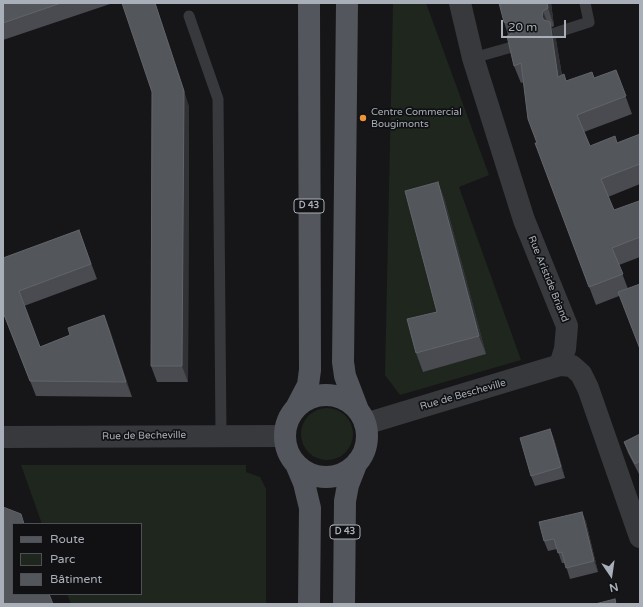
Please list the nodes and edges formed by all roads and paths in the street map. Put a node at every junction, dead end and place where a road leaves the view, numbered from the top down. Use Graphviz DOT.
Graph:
graph roads {
  1 [pos="309,3"];
  2 [pos="340,3"];
  3 [pos="347,3"];
  4 [pos="460,3"];
  5 [pos="585,3"];
  6 [pos="189,16"];
  7 [pos="555,33"];
  8 [pos="346,41"];
  9 [pos="512,47"];
  10 [pos="473,58"];
  11 [pos="560,366"];
  12 [pos="297,406"];
  13 [pos="362,417"];
  14 [pos="221,436"];
  15 [pos="285,436"];
  16 [pos="3,437"];
  17 [pos="357,462"];
  18 [pos="296,464"];
  19 [pos="640,536"];
  20 [pos="348,602"];
  21 [pos="309,604"];
  1 -- 12 [label="main road, D 43"];
  2 -- 8 [label="main road"];
  3 -- 8 [label="main road"];
  4 -- 10 [label="street, Rue Aristide Briand"];
  5 -- 7 [label="lane"];
  6 -- 14 [label="lane"];
  8 -- 13 [label="main road"];
  9 -- 10 [label="lane"];
  10 -- 11 [label="street, Rue Aristide Briand"];
  11 -- 13 [label="street, Rue de Bescheville"];
  11 -- 19 [label="street"];
  12 -- 13 [label="main road"];
  12 -- 15 [label="main road"];
  13 -- 17 [label="main road"];
  14 -- 15 [label="street, Rue de Becheville"];
  14 -- 16 [label="street, Rue de Becheville"];
  15 -- 18 [label="main road"];
  17 -- 18 [label="main road"];
  17 -- 20 [label="main road, D 43"];
  18 -- 21 [label="main road"];
}
